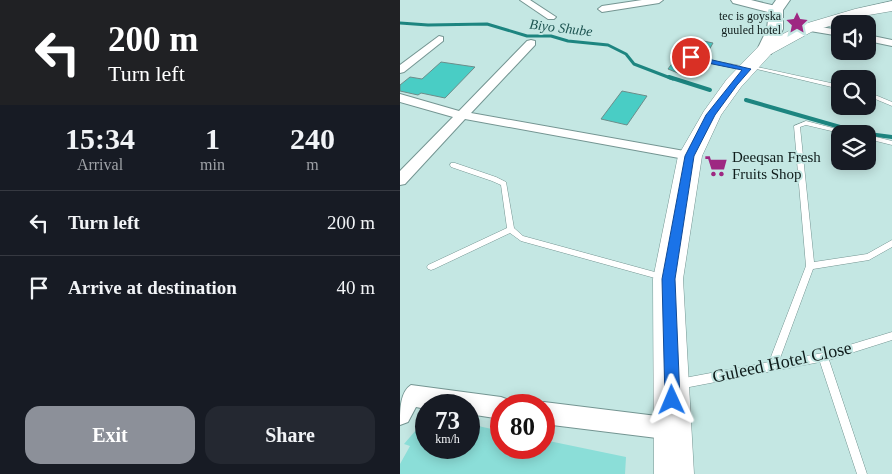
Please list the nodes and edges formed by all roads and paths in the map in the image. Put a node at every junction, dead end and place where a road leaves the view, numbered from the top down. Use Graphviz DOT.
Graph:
graph roads {
  1 [pos="524,0"];
  2 [pos="659,0"];
  3 [pos="740,0"];
  4 [pos="892,6"];
  5 [pos="602,9"];
  6 [pos="778,10"];
  7 [pos="551,17"];
  8 [pos="807,28"];
  9 [pos="831,32"];
  10 [pos="439,39"];
  11 [pos="876,40"];
  12 [pos="531,43"];
  13 [pos="892,43"];
  14 [pos="674,54"];
  15 [pos="754,62"];
  16 [pos="400,70"];
  17 [pos="831,84"];
  18 [pos="876,97"];
  19 [pos="400,98"];
  20 [pos="892,104"];
  21 [pos="461,114"];
  22 [pos="831,129"];
  23 [pos="876,139"];
  24 [pos="892,143"];
  25 [pos="690,156"];
  26 [pos="453,165"];
  27 [pos="400,180"];
  28 [pos="511,229"];
  29 [pos="892,243"];
  30 [pos="810,266"];
  31 [pos="431,267"];
  32 [pos="668,279"];
  33 [pos="892,336"];
  34 [pos="823,357"];
  35 [pos="774,365"];
  36 [pos="672,385"];
  37 [pos="404,401"];
  38 [pos="490,407"];
  39 [pos="555,414"];
  40 [pos="672,428"];
  41 [pos="674,474"];
  42 [pos="862,474"];
  1 -- 7 [label="street"];
  2 -- 5 [label="street"];
  3 -- 6 [label="street"];
  4 -- 8 [label="highway"];
  6 -- 8 [label="highway"];
  6 -- 15 [label="main road"];
  8 -- 9 [label="street"];
  8 -- 15 [label="highway"];
  10 -- 16 [label="street"];
  11 -- 13 [label="street"];
  12 -- 21 [label="street"];
  14 -- 15 [label="lane"];
  15 -- 17 [label="lane"];
  15 -- 25 [label="highway"];
  18 -- 20 [label="lane"];
  19 -- 21 [label="street"];
  21 -- 25 [label="street"];
  21 -- 27 [label="street"];
  22 -- 30 [label="lane"];
  23 -- 24 [label="lane"];
  25 -- 32 [label="highway"];
  26 -- 28 [label="lane"];
  28 -- 31 [label="lane"];
  28 -- 32 [label="lane"];
  29 -- 30 [label="lane"];
  30 -- 35 [label="lane"];
  32 -- 36 [label="highway"];
  33 -- 34 [label="lane, Guleed Hotel Close"];
  34 -- 35 [label="lane, Guleed Hotel Close"];
  34 -- 42 [label="lane"];
  35 -- 36 [label="lane, Guleed Hotel Close"];
  36 -- 40 [label="highway"];
  37 -- 38 [label="street"];
  39 -- 40 [label="street"];
  40 -- 41 [label="highway"];
}
